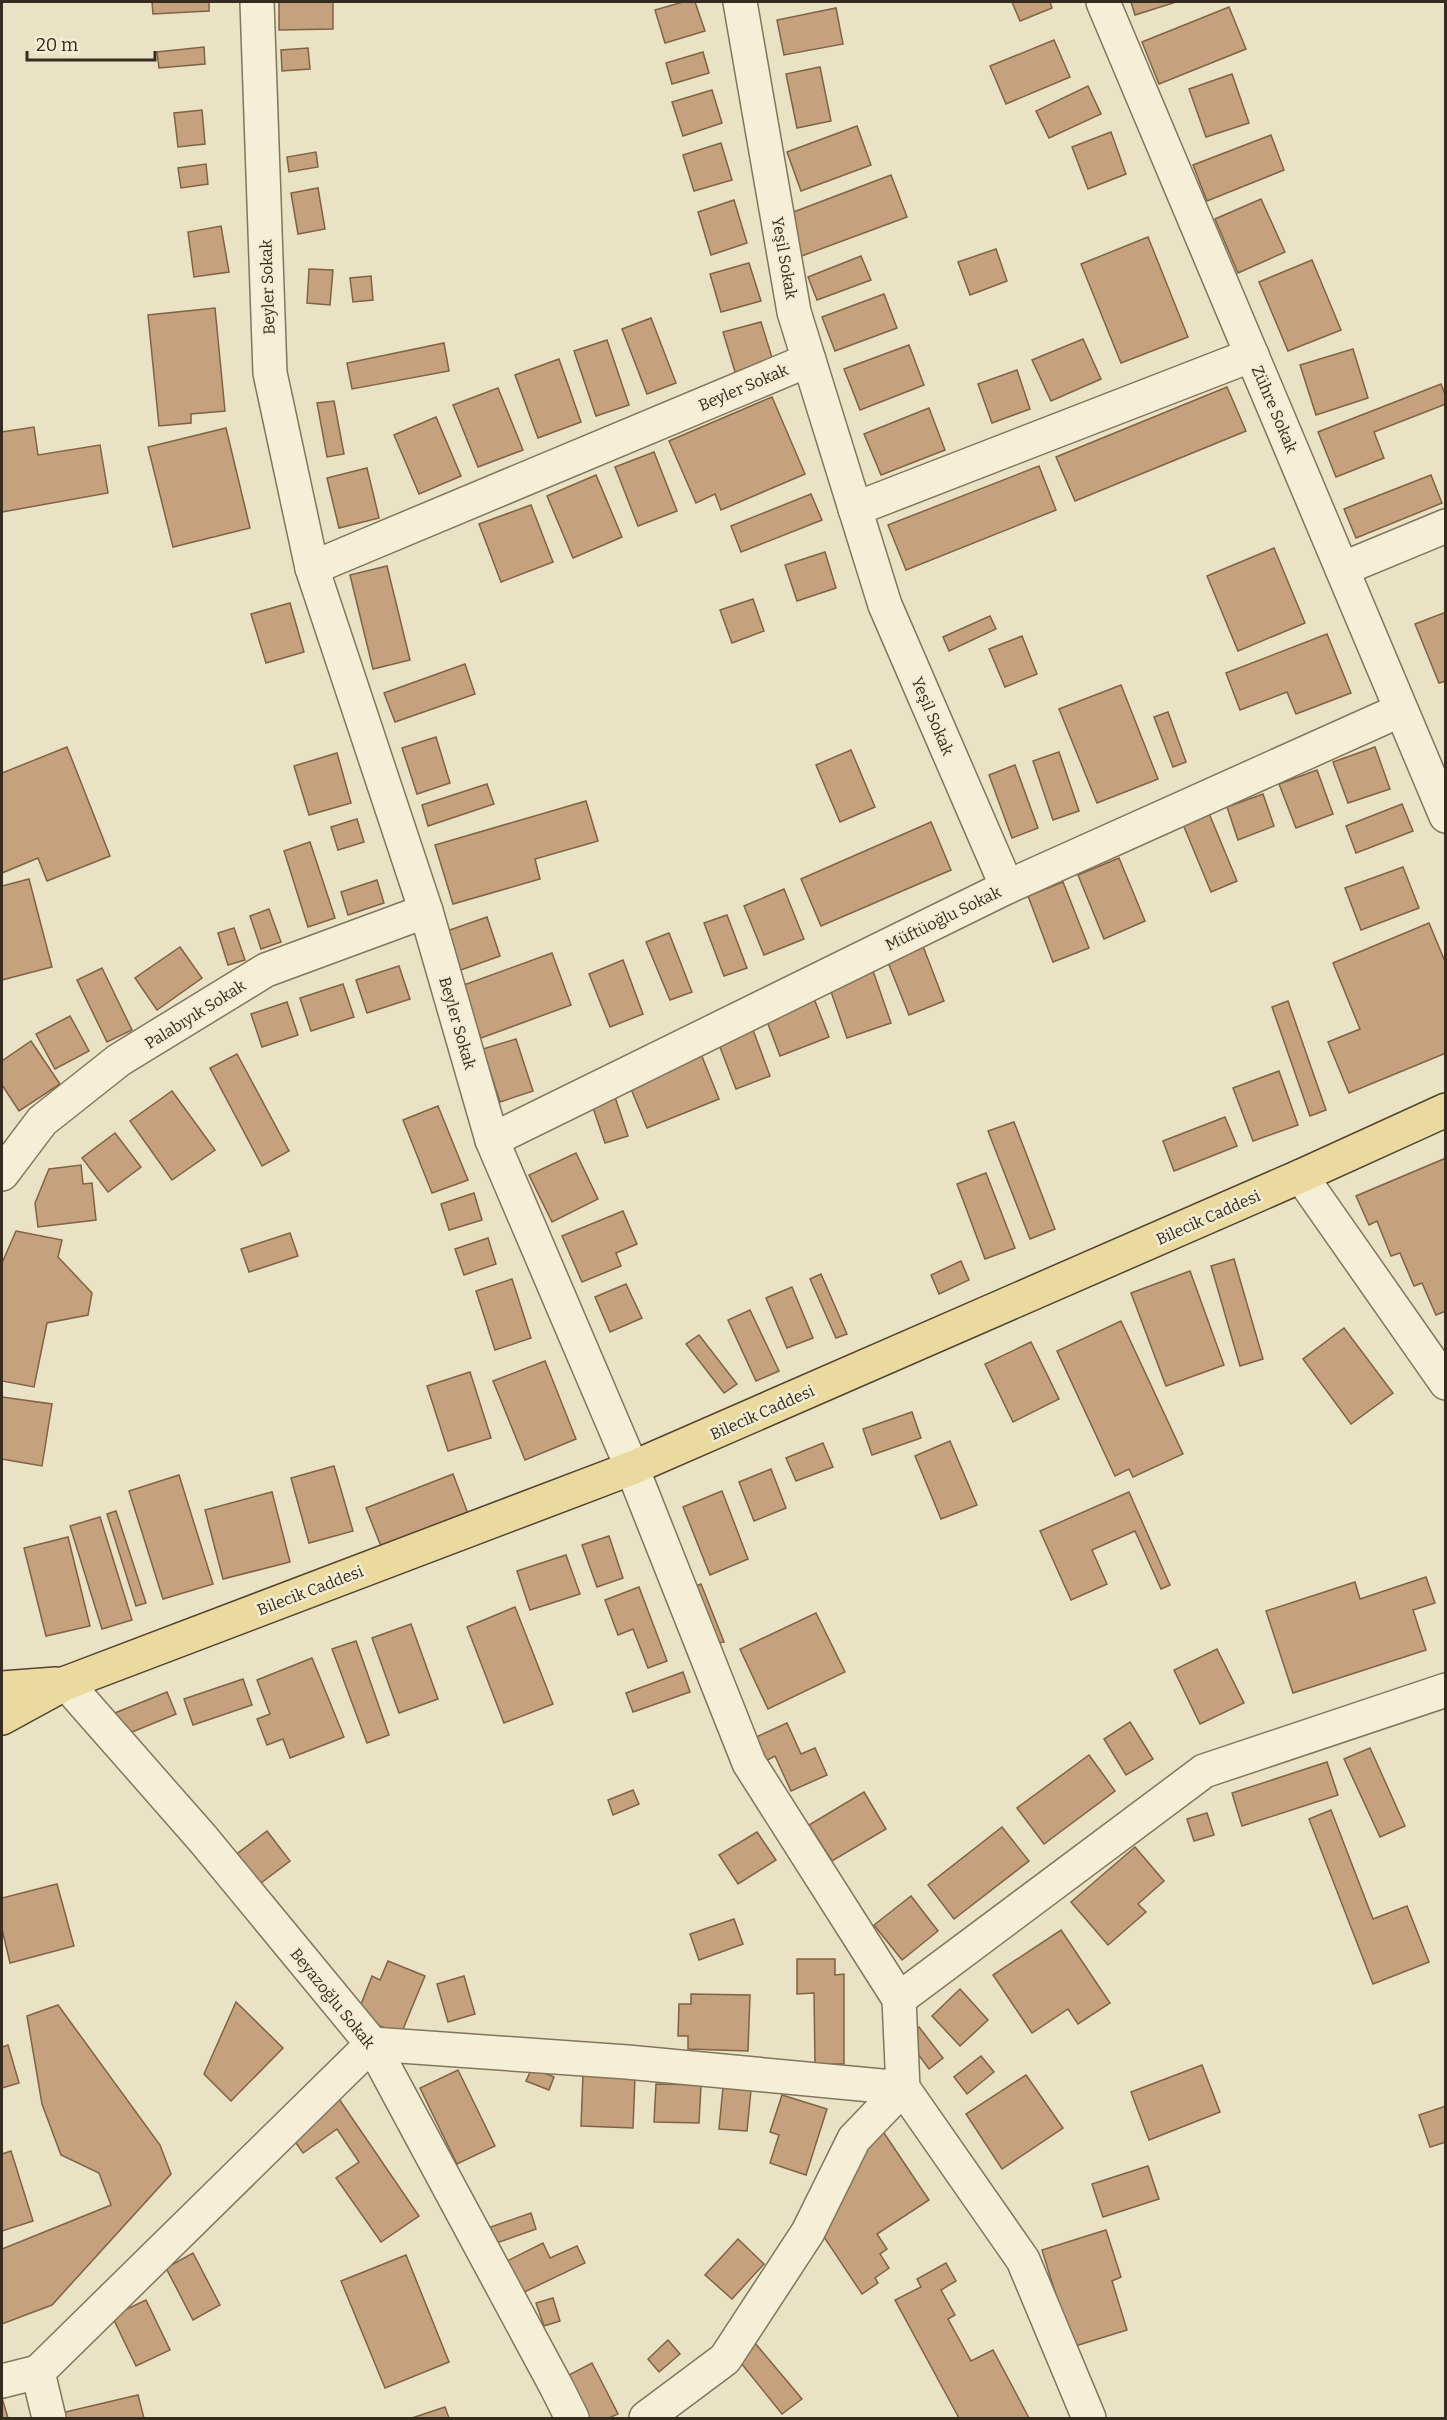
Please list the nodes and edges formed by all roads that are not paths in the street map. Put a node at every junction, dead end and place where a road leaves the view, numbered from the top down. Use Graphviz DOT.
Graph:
graph roads {
  1 [pos="256,2"];
  2 [pos="740,2"];
  3 [pos="1103,2"];
  4 [pos="1252,355"];
  5 [pos="809,360"];
  6 [pos="855,509"];
  7 [pos="1446,526"];
  8 [pos="312,568"];
  9 [pos="1342,569"];
  10 [pos="1401,710"];
  11 [pos="1446,816"];
  12 [pos="1007,887"];
  13 [pos="426,911"];
  14 [pos="1446,1110"];
  15 [pos="492,1140"];
  16 [pos="2,1174"];
  17 [pos="1301,1176"];
  18 [pos="1446,1383"];
  19 [pos="632,1468"];
  20 [pos="66,1683"];
  21 [pos="2,1688"];
  22 [pos="1446,1690"];
  23 [pos="2,1718"];
  24 [pos="899,1999"];
  25 [pos="372,2044"];
  26 [pos="903,2088"];
  27 [pos="38,2372"];
  28 [pos="2,2380"];
  29 [pos="49,2418"];
  30 [pos="572,2418"];
  31 [pos="646,2418"];
  32 [pos="1089,2418"];
  1 -- 8 [label="street, Beyler Sokak"];
  2 -- 5 [label="street, Yeşil Sokak"];
  3 -- 4 [label="street, Zühre Sokak"];
  4 -- 6 [label="street"];
  4 -- 9 [label="street, Zühre Sokak"];
  5 -- 6 [label="street, Yeşil Sokak"];
  5 -- 8 [label="street, Beyler Sokak"];
  6 -- 12 [label="street, Yeşil Sokak"];
  7 -- 9 [label="street"];
  8 -- 13 [label="street, Beyler Sokak"];
  9 -- 10 [label="street, Zühre Sokak"];
  10 -- 11 [label="street, Zühre Sokak"];
  10 -- 12 [label="street, Müftüoğlu Sokak"];
  12 -- 15 [label="street, Müftüoğlu Sokak"];
  13 -- 15 [label="street, Beyler Sokak"];
  13 -- 16 [label="street, Palabıyık Sokak"];
  14 -- 17 [label="main road, Bilecik Caddesi"];
  15 -- 19 [label="street, Beyler Sokak"];
  17 -- 18 [label="street"];
  17 -- 19 [label="main road, Bilecik Caddesi"];
  19 -- 20 [label="main road, Bilecik Caddesi"];
  19 -- 24 [label="street, Beyler Sokak"];
  20 -- 21 [label="main road, Bilecik Caddesi"];
  20 -- 23 [label="main road, Bilecik Caddesi"];
  20 -- 25 [label="street, Beyazoğlu Sokak"];
  22 -- 24 [label="street"];
  24 -- 26 [label="street"];
  25 -- 26 [label="street"];
  25 -- 27 [label="street"];
  25 -- 30 [label="street, Beyazoğlu Sokak"];
  26 -- 31 [label="street"];
  26 -- 32 [label="street"];
  27 -- 28 [label="street"];
  27 -- 29 [label="street"];
}
